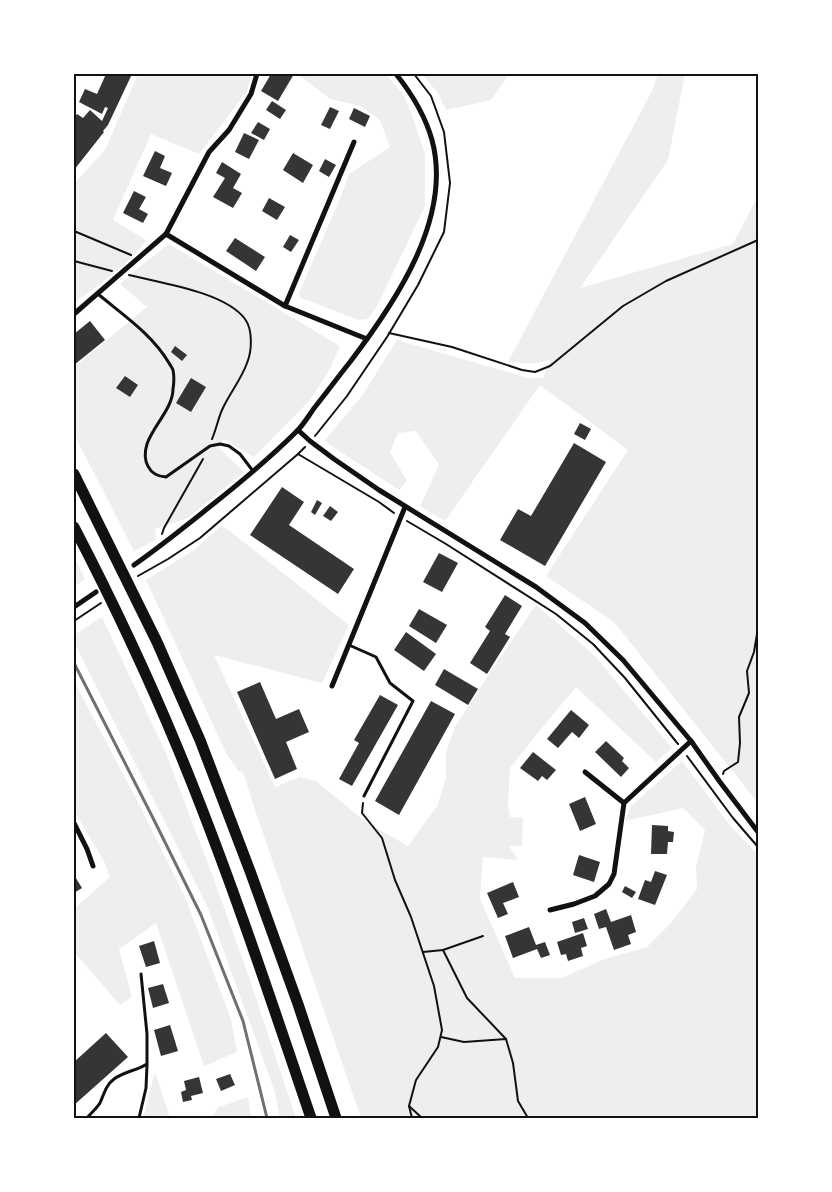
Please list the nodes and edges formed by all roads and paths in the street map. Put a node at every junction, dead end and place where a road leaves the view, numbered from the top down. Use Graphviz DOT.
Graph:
graph roads {
  1 [pos="257,74"];
  2 [pos="396,74"];
  3 [pos="414,74"];
  4 [pos="354,142"];
  5 [pos="74,231"];
  6 [pos="166,234"];
  7 [pos="758,240"];
  8 [pos="138,258"];
  9 [pos="74,261"];
  10 [pos="120,273"];
  11 [pos="98,294"];
  12 [pos="285,306"];
  13 [pos="74,314"];
  14 [pos="389,333"];
  15 [pos="367,339"];
  16 [pos="298,430"];
  17 [pos="310,441"];
  18 [pos="210,446"];
  19 [pos="298,454"];
  20 [pos="254,471"];
  21 [pos="74,474"];
  22 [pos="405,507"];
  23 [pos="401,517"];
  24 [pos="74,527"];
  25 [pos="158,548"];
  26 [pos="134,566"];
  27 [pos="138,576"];
  28 [pos="96,592"];
  29 [pos="101,603"];
  30 [pos="74,608"];
  31 [pos="74,621"];
  32 [pos="758,628"];
  33 [pos="349,645"];
  34 [pos="332,686"];
  35 [pos="691,740"];
  36 [pos="682,748"];
  37 [pos="585,772"];
  38 [pos="720,782"];
  39 [pos="711,789"];
  40 [pos="364,796"];
  41 [pos="624,803"];
  42 [pos="74,823"];
  43 [pos="758,832"];
  44 [pos="758,846"];
  45 [pos="94,866"];
  46 [pos="550,910"];
  47 [pos="483,936"];
  48 [pos="442,950"];
  49 [pos="423,952"];
  50 [pos="141,974"];
  51 [pos="441,1037"];
  52 [pos="506,1039"];
  53 [pos="147,1064"];
  54 [pos="409,1106"];
  55 [pos="87,1118"];
  56 [pos="139,1118"];
  57 [pos="311,1118"];
  58 [pos="336,1118"];
  59 [pos="412,1118"];
  60 [pos="422,1118"];
  61 [pos="528,1118"];
  1 -- 6 [label="street"];
  2 -- 15 [label="street"];
  3 -- 14 [label="path"];
  4 -- 12 [label="street"];
  5 -- 8 [label="path"];
  6 -- 8 [label="street"];
  6 -- 12 [label="street"];
  7 -- 14 [label="path"];
  8 -- 10 [label="street"];
  9 -- 10 [label="path"];
  10 -- 11 [label="street"];
  10 -- 18 [label="path"];
  11 -- 13 [label="street"];
  11 -- 18 [label="lane"];
  12 -- 15 [label="street"];
  14 -- 17 [label="path"];
  15 -- 16 [label="street"];
  16 -- 17 [label="street"];
  16 -- 20 [label="street"];
  17 -- 19 [label="path"];
  17 -- 22 [label="street"];
  18 -- 20 [label="lane"];
  18 -- 25 [label="path"];
  19 -- 23 [label="path"];
  19 -- 27 [label="path"];
  20 -- 25 [label="street"];
  21 -- 58 [label="highway"];
  22 -- 23 [label="street"];
  22 -- 35 [label="street"];
  23 -- 33 [label="street"];
  23 -- 36 [label="path"];
  24 -- 57 [label="highway"];
  25 -- 26 [label="street"];
  28 -- 30 [label="street"];
  29 -- 31 [label="path"];
  32 -- 38 [label="path"];
  33 -- 34 [label="street"];
  33 -- 40 [label="lane"];
  35 -- 36 [label="street"];
  35 -- 38 [label="street"];
  36 -- 39 [label="path"];
  36 -- 41 [label="street"];
  37 -- 41 [label="street"];
  38 -- 39 [label="path"];
  38 -- 43 [label="street"];
  39 -- 44 [label="path"];
  40 -- 49 [label="path"];
  41 -- 46 [label="street"];
  42 -- 45 [label="street"];
  47 -- 48 [label="path"];
  48 -- 49 [label="path"];
  48 -- 52 [label="path"];
  49 -- 51 [label="path"];
  50 -- 53 [label="lane"];
  51 -- 52 [label="path"];
  51 -- 54 [label="path"];
  52 -- 61 [label="path"];
  53 -- 55 [label="lane"];
  53 -- 56 [label="lane"];
  54 -- 59 [label="path"];
  54 -- 60 [label="path"];
}
